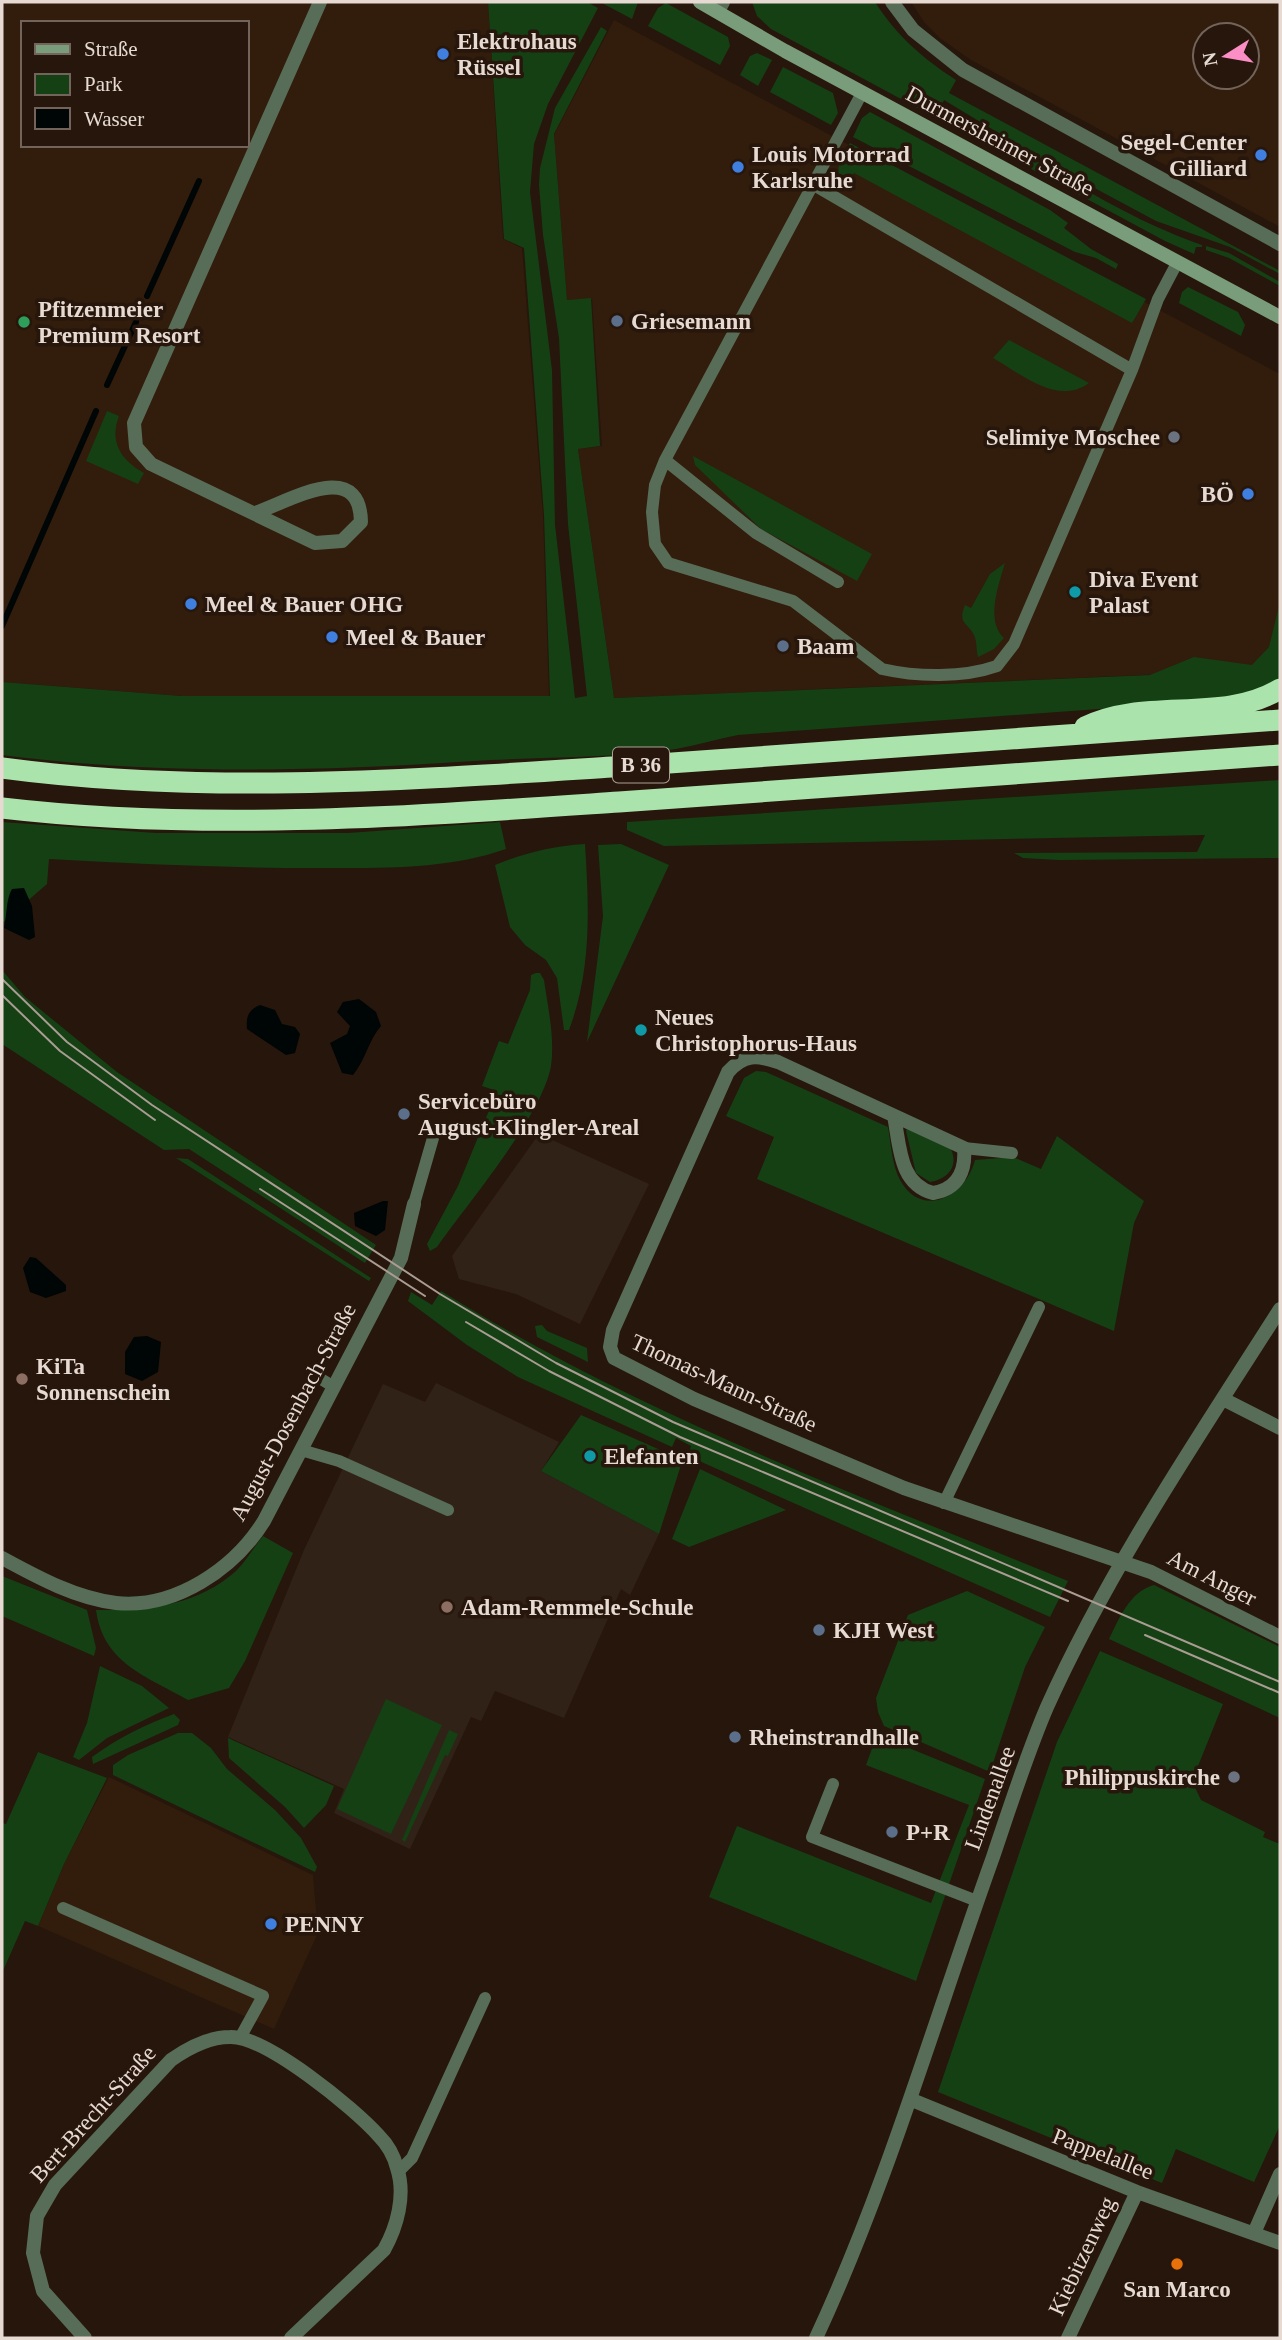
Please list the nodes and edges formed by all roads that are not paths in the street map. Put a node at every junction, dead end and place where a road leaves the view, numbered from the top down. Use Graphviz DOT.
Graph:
graph roads {
  1 [pos="320,2"];
  2 [pos="700,2"];
  3 [pos="892,2"];
  4 [pos="720,7"];
  5 [pos="863,93"];
  6 [pos="814,185"];
  7 [pos="1280,244"];
  8 [pos="1177,263"];
  9 [pos="1280,317"];
  10 [pos="1132,370"];
  11 [pos="665,460"];
  12 [pos="255,513"];
  13 [pos="838,582"];
  14 [pos="1280,689"];
  15 [pos="1280,720"];
  16 [pos="1069,735"];
  17 [pos="1280,755"];
  18 [pos="2,768"];
  19 [pos="2,808"];
  20 [pos="894,1116"];
  21 [pos="433,1138"];
  22 [pos="964,1148"];
  23 [pos="1012,1153"];
  24 [pos="414,1204"];
  25 [pos="1039,1307"];
  26 [pos="1280,1309"];
  27 [pos="313,1374"];
  28 [pos="334,1387"];
  29 [pos="1223,1399"];
  30 [pos="1280,1429"];
  31 [pos="301,1450"];
  32 [pos="944,1503"];
  33 [pos="447,1510"];
  34 [pos="2,1558"];
  35 [pos="1122,1562"];
  36 [pos="1280,1637"];
  37 [pos="833,1784"];
  38 [pos="977,1902"];
  39 [pos="63,1908"];
  40 [pos="485,1998"];
  41 [pos="240,2038"];
  42 [pos="912,2100"];
  43 [pos="399,2172"];
  44 [pos="1280,2174"];
  45 [pos="1137,2192"];
  46 [pos="1254,2232"];
  47 [pos="1280,2243"];
  48 [pos="85,2338"];
  49 [pos="290,2338"];
  50 [pos="816,2338"];
  51 [pos="1068,2338"];
  1 -- 12 [label="street"];
  2 -- 4 [label="street, Durmersheimer Straße"];
  3 -- 7 [label="street, Durmersheimer Straße"];
  4 -- 5 [label="street, Durmersheimer Straße"];
  5 -- 6 [label="lane"];
  5 -- 8 [label="street, Durmersheimer Straße"];
  6 -- 10 [label="lane"];
  6 -- 11 [label="lane"];
  8 -- 9 [label="street, Durmersheimer Straße"];
  8 -- 10 [label="lane"];
  10 -- 11 [label="lane"];
  11 -- 13 [label="lane"];
  12 -- 12 [label="street"];
  14 -- 16 [label="highway"];
  15 -- 16 [label="highway, B 36"];
  16 -- 18 [label="highway, B 36"];
  17 -- 19 [label="highway, B 36"];
  20 -- 22 [label="street, Thomas-Mann-Straße"];
  20 -- 22 [label="street"];
  20 -- 32 [label="street, Thomas-Mann-Straße"];
  21 -- 24 [label="lane"];
  22 -- 23 [label="lane"];
  24 -- 28 [label="street, August-Dosenbach-Straße"];
  25 -- 32 [label="lane"];
  26 -- 29 [label="street, Lindenallee"];
  27 -- 28 [label="lane"];
  28 -- 31 [label="street, August-Dosenbach-Straße"];
  29 -- 30 [label="street"];
  29 -- 35 [label="street, Lindenallee"];
  31 -- 33 [label="lane"];
  31 -- 34 [label="street, August-Dosenbach-Straße"];
  32 -- 35 [label="street, Thomas-Mann-Straße"];
  35 -- 36 [label="street, Am Anger"];
  35 -- 38 [label="street, Lindenallee"];
  37 -- 38 [label="lane"];
  38 -- 42 [label="street, Lindenallee"];
  39 -- 41 [label="lane"];
  40 -- 43 [label="lane"];
  41 -- 43 [label="street, Bert-Brecht-Straße"];
  41 -- 48 [label="street, Bert-Brecht-Straße"];
  42 -- 45 [label="street, Pappelallee"];
  42 -- 50 [label="street, Lindenallee"];
  43 -- 49 [label="street, Bert-Brecht-Straße"];
  44 -- 46 [label="street"];
  45 -- 46 [label="street, Pappelallee"];
  45 -- 51 [label="street, Kiebitzenweg"];
  46 -- 47 [label="street, Pappelallee"];
}
